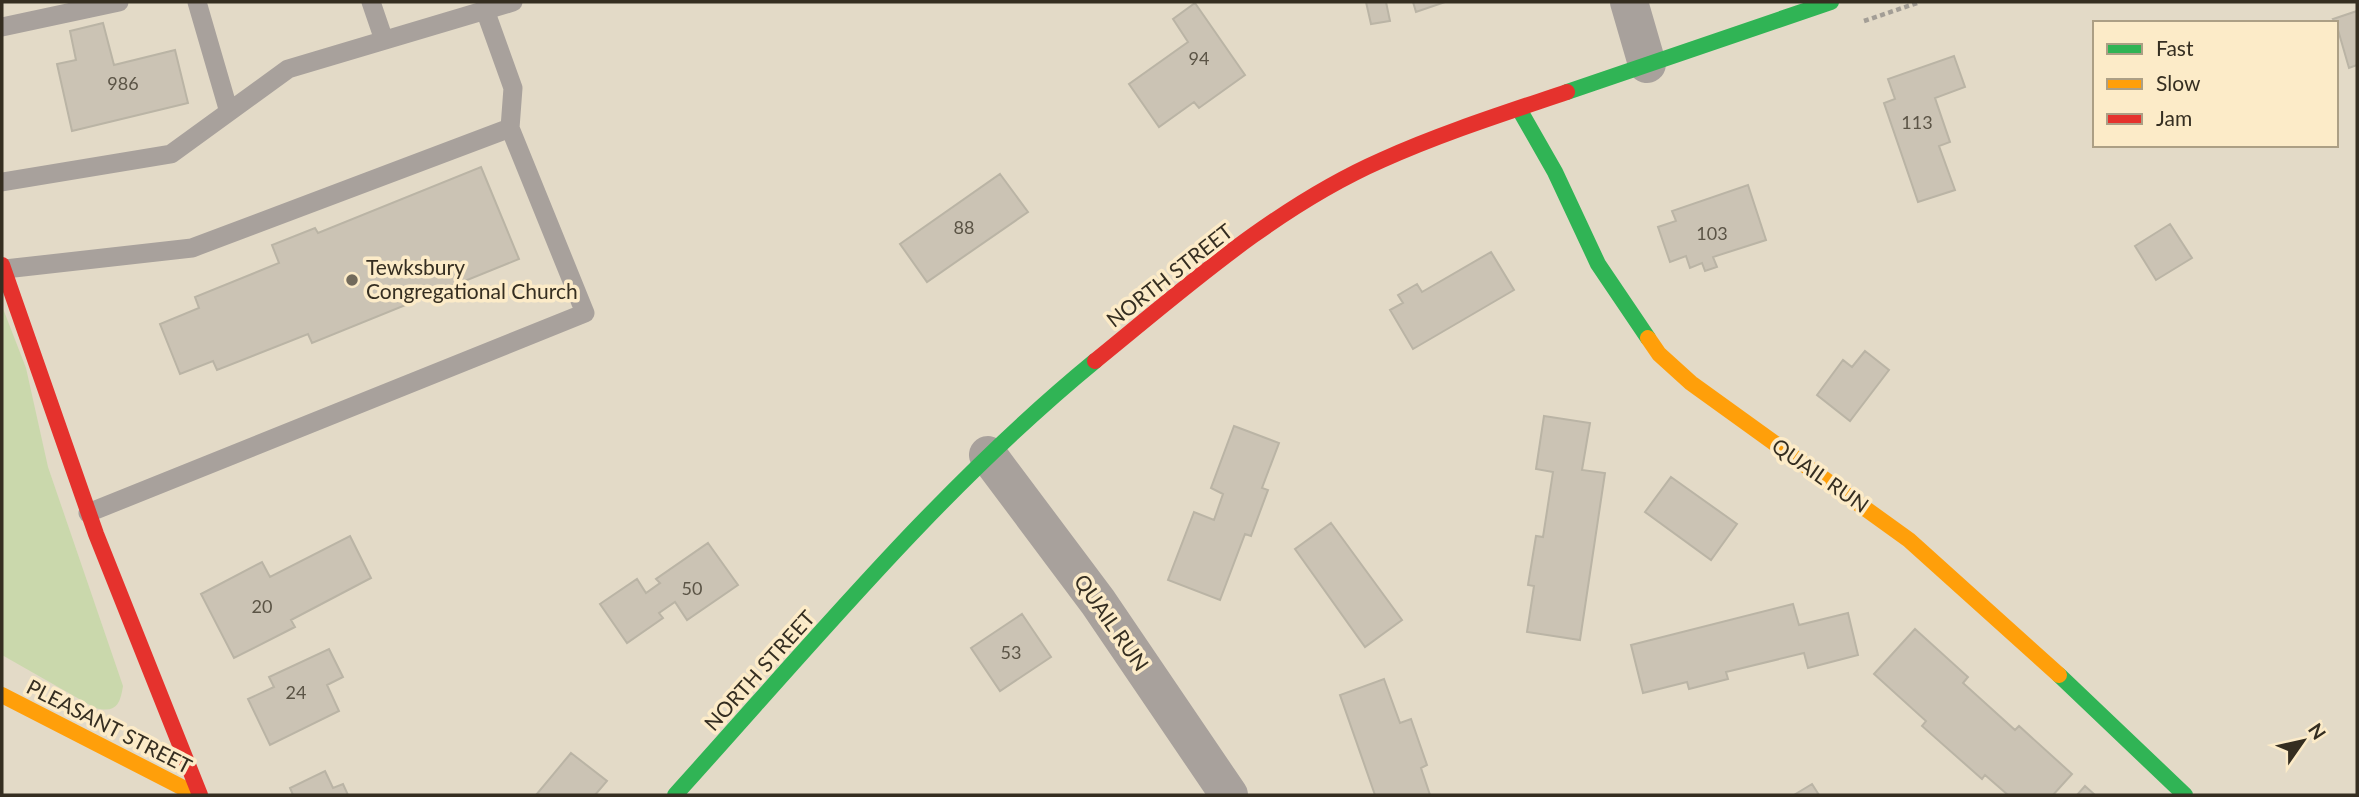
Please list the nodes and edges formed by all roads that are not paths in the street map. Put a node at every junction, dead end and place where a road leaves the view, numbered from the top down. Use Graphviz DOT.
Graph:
graph roads {
  1 [pos="118,2"];
  2 [pos="197,2"];
  3 [pos="371,2"];
  4 [pos="513,2"];
  5 [pos="1629,2"];
  6 [pos="1831,2"];
  7 [pos="485,10"];
  8 [pos="2,27"];
  9 [pos="384,40"];
  10 [pos="1647,64"];
  11 [pos="1519,109"];
  12 [pos="229,112"];
  13 [pos="510,128"];
  14 [pos="2,182"];
  15 [pos="4,267"];
  16 [pos="988,455"];
  17 [pos="88,513"];
  18 [pos="2,695"];
  19 [pos="199,795"];
  20 [pos="675,795"];
  21 [pos="1229,795"];
  22 [pos="2185,795"];
  1 -- 8 [label="lane"];
  2 -- 12 [label="lane"];
  3 -- 9 [label="lane"];
  4 -- 7 [label="lane"];
  5 -- 10 [label="street"];
  6 -- 10 [label="main road, NORTH STREET"];
  7 -- 9 [label="lane"];
  7 -- 13 [label="lane"];
  9 -- 12 [label="lane"];
  10 -- 11 [label="main road, NORTH STREET"];
  11 -- 16 [label="main road, NORTH STREET"];
  11 -- 22 [label="main road, QUAIL RUN"];
  12 -- 14 [label="lane"];
  13 -- 15 [label="lane"];
  13 -- 17 [label="lane"];
  15 -- 17 [label="main road"];
  16 -- 20 [label="main road, NORTH STREET"];
  16 -- 21 [label="street, QUAIL RUN"];
  17 -- 19 [label="main road"];
  18 -- 19 [label="main road, PLEASANT STREET"];
}
